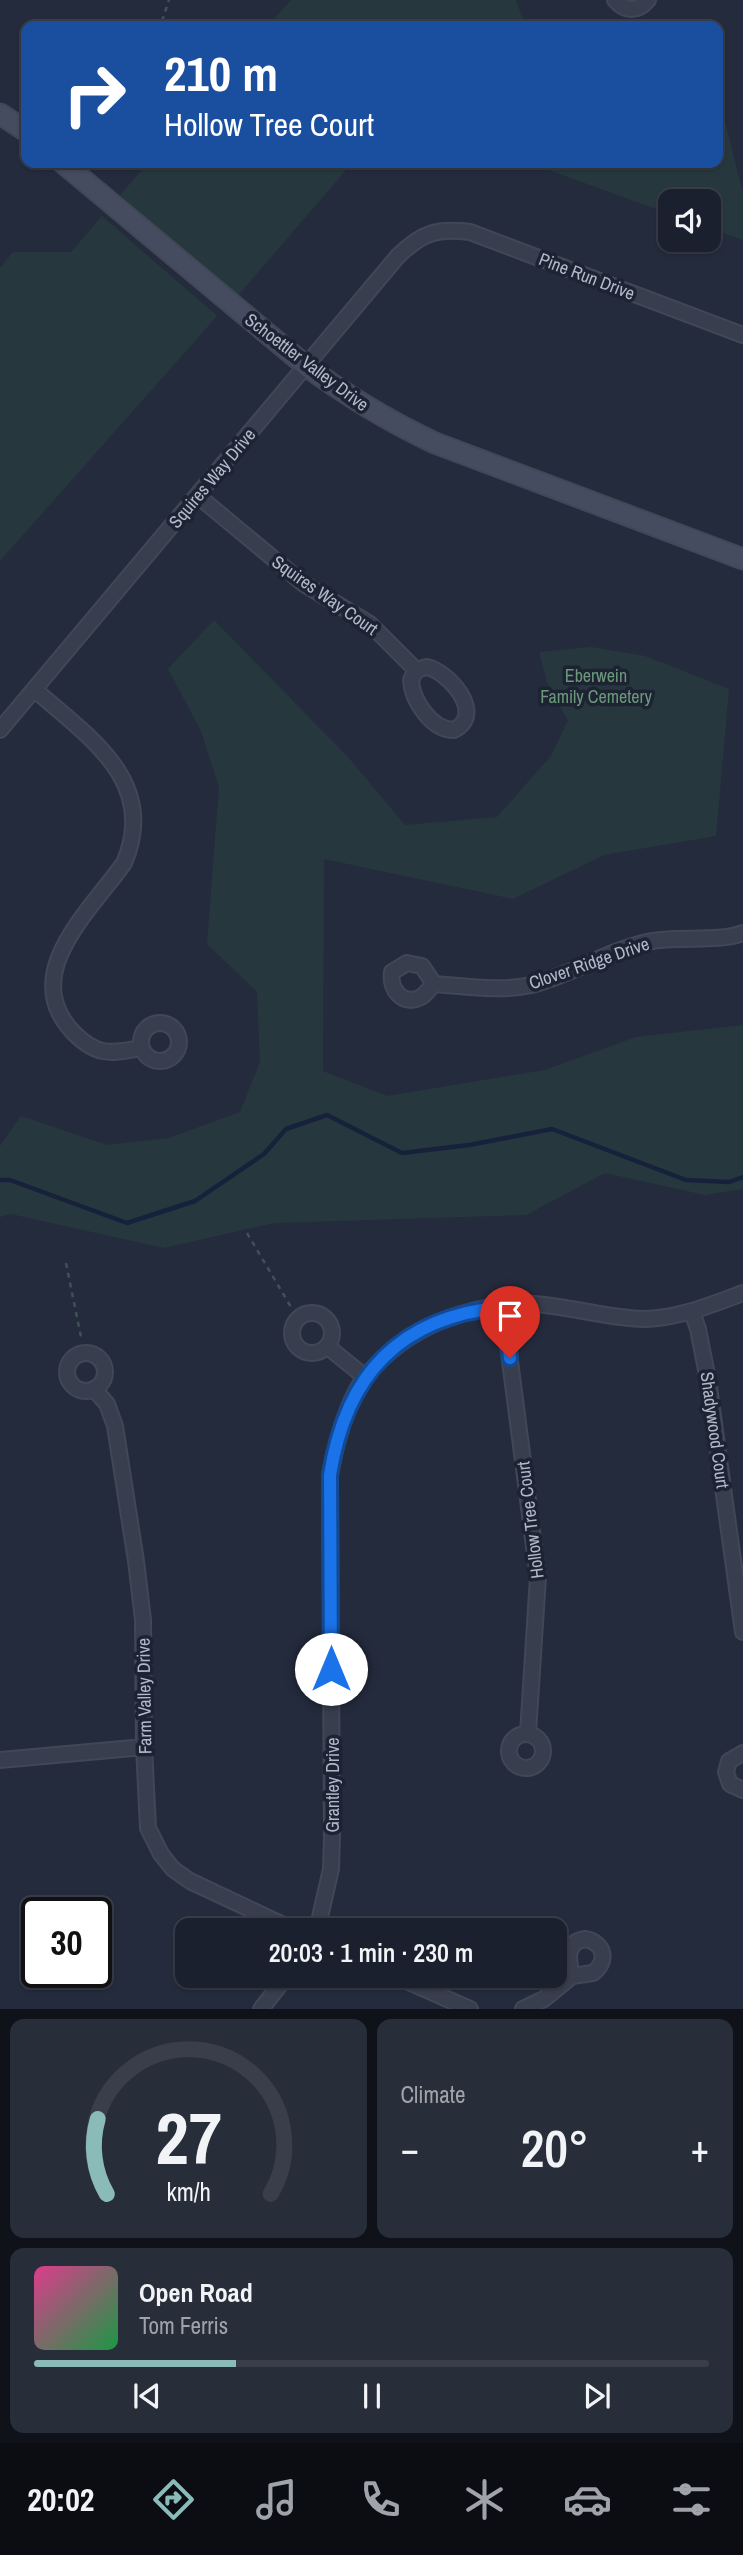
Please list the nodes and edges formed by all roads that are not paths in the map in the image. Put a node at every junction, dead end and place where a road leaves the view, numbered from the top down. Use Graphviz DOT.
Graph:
graph roads {
  1 [pos="615,0"];
  2 [pos="648,0"];
  3 [pos="0,114"];
  4 [pos="21,128"];
  5 [pos="70,168"];
  6 [pos="429,232"];
  7 [pos="743,335"];
  8 [pos="305,365"];
  9 [pos="198,496"];
  10 [pos="743,559"];
  11 [pos="416,670"];
  12 [pos="35,690"];
  13 [pos="0,730"];
  14 [pos="743,933"];
  15 [pos="435,984"];
  16 [pos="142,1048"];
  17 [pos="743,1293"];
  18 [pos="503,1307"];
  19 [pos="692,1312"];
  20 [pos="328,1347"];
  21 [pos="365,1377"];
  22 [pos="94,1389"];
  23 [pos="743,1632"];
  24 [pos="528,1733"];
  25 [pos="144,1747"];
  26 [pos="743,1753"];
  27 [pos="0,1760"];
  28 [pos="743,1790"];
  29 [pos="269,1918"];
  30 [pos="320,1918"];
  31 [pos="572,1976"];
  32 [pos="278,1988"];
  33 [pos="419,1988"];
  34 [pos="454,2006"];
  35 [pos="261,2009"];
  36 [pos="470,2009"];
  37 [pos="523,2009"];
  1 -- 2 [label="street"];
  3 -- 4 [label="street"];
  5 -- 8 [label="street, Schoettler Valley Drive"];
  6 -- 7 [label="street, Pine Run Drive"];
  6 -- 8 [label="street, Squires Way Drive"];
  8 -- 9 [label="street, Squires Way Drive"];
  8 -- 10 [label="street, Schoettler Valley Drive"];
  9 -- 11 [label="street, Squires Way Court"];
  9 -- 12 [label="street, Squires Way Drive"];
  11 -- 11 [label="street, Squires Way Court"];
  12 -- 13 [label="street, Squires Way Drive"];
  12 -- 16 [label="street"];
  14 -- 15 [label="street, Clover Ridge Drive"];
  17 -- 19 [label="street, Grantley Drive"];
  18 -- 19 [label="street, Grantley Drive"];
  18 -- 21 [label="street, Grantley Drive"];
  18 -- 24 [label="street, Hollow Tree Court"];
  19 -- 23 [label="street, Shadywood Court"];
  20 -- 21 [label="street"];
  21 -- 30 [label="street, Grantley Drive"];
  22 -- 25 [label="street, Farm Valley Drive"];
  25 -- 27 [label="street"];
  25 -- 29 [label="street, Farm Valley Drive"];
  26 -- 28 [label="street"];
  31 -- 37 [label="street"];
  32 -- 35 [label="street"];
  33 -- 34 [label="street"];
  34 -- 36 [label="street"];
}
